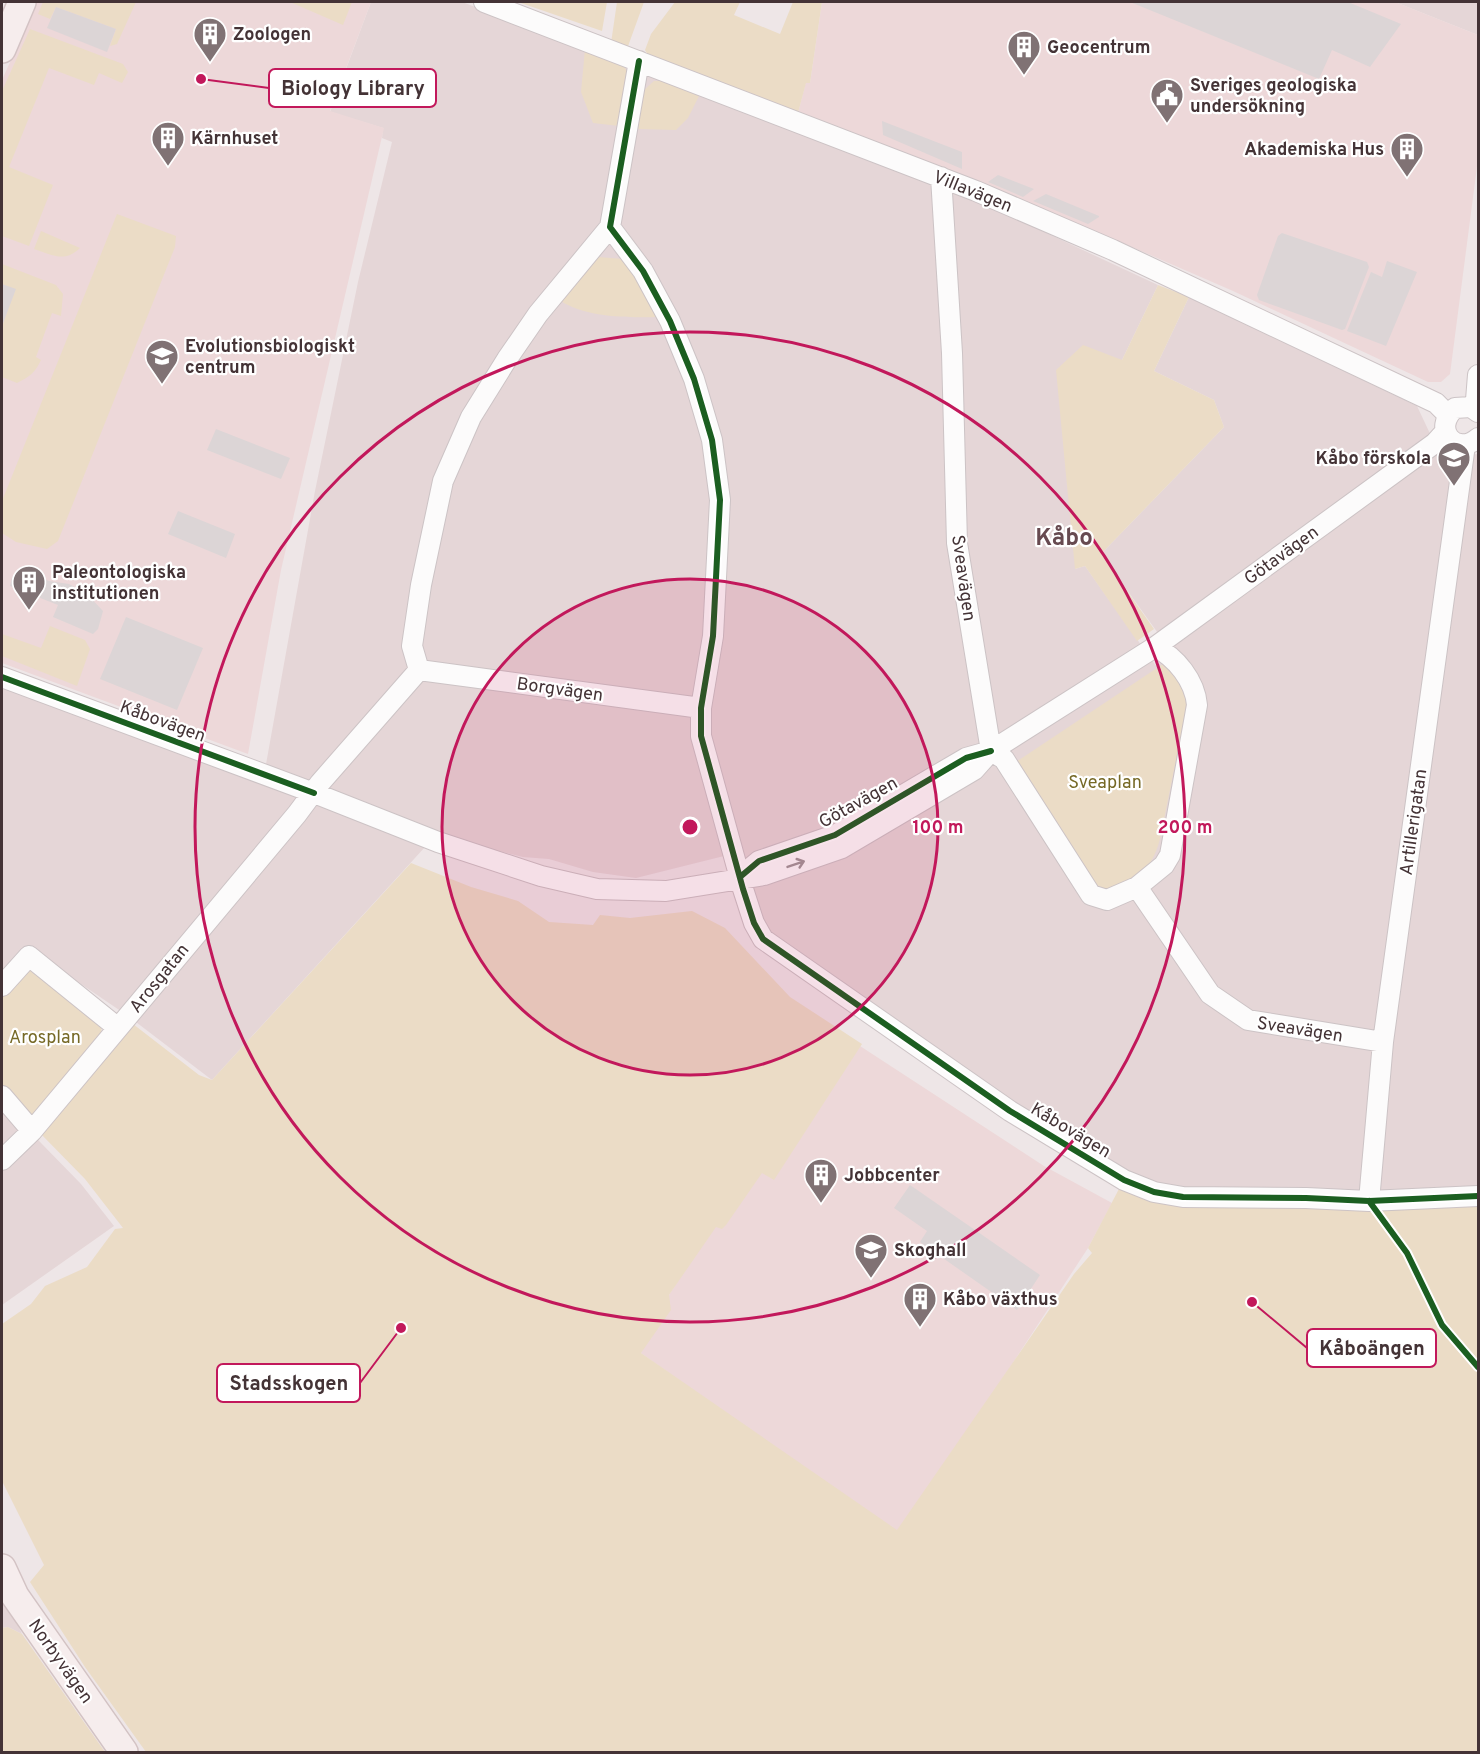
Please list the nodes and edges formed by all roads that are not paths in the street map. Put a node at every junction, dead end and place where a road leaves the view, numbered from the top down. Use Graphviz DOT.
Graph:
graph roads {
  1 [pos="22,2"];
  2 [pos="484,2"];
  3 [pos="2,49"];
  4 [pos="639,62"];
  5 [pos="941,177"];
  6 [pos="610,227"];
  7 [pos="1479,375"];
  8 [pos="1475,410"];
  9 [pos="1446,423"];
  10 [pos="1472,441"];
  11 [pos="1155,647"];
  12 [pos="419,670"];
  13 [pos="2,677"];
  14 [pos="701,708"];
  15 [pos="991,751"];
  16 [pos="314,793"];
  17 [pos="740,878"];
  18 [pos="1137,887"];
  19 [pos="2,986"];
  20 [pos="118,1028"];
  21 [pos="1383,1042"];
  22 [pos="2,1096"];
  23 [pos="32,1131"];
  24 [pos="2,1161"];
  25 [pos="1479,1196"];
  26 [pos="1369,1201"];
  27 [pos="2,1568"];
  28 [pos="8,1602"];
  29 [pos="124,1752"];
  1 -- 3 [label="street"];
  2 -- 4 [label="street, Villavägen"];
  4 -- 5 [label="street, Villavägen"];
  4 -- 6 [label="street"];
  5 -- 9 [label="street, Villavägen"];
  5 -- 15 [label="street, Sveavägen"];
  6 -- 12 [label="street"];
  6 -- 14 [label="street"];
  7 -- 8 [label="street"];
  8 -- 9 [label="street"];
  9 -- 10 [label="street, Villavägen"];
  9 -- 11 [label="street, Götavägen"];
  10 -- 21 [label="street, Artillerigatan"];
  11 -- 15 [label="street, Götavägen"];
  11 -- 18 [label="street"];
  12 -- 14 [label="street, Borgvägen"];
  12 -- 16 [label="street, Arosgatan"];
  13 -- 16 [label="street, Kåbovägen"];
  14 -- 17 [label="street"];
  15 -- 17 [label="street, Götavägen"];
  15 -- 18 [label="street"];
  16 -- 17 [label="street, Kåbovägen"];
  16 -- 20 [label="street, Arosgatan"];
  17 -- 26 [label="street, Kåbovägen"];
  18 -- 21 [label="street, Sveavägen"];
  19 -- 20 [label="street"];
  20 -- 23 [label="street, Arosgatan"];
  21 -- 26 [label="street, Artillerigatan"];
  22 -- 23 [label="street"];
  23 -- 24 [label="street, Arosgatan"];
  25 -- 26 [label="street, Kåbovägen"];
  27 -- 28 [label="street, Norbyvägen"];
  28 -- 29 [label="street, Norbyvägen"];
}
